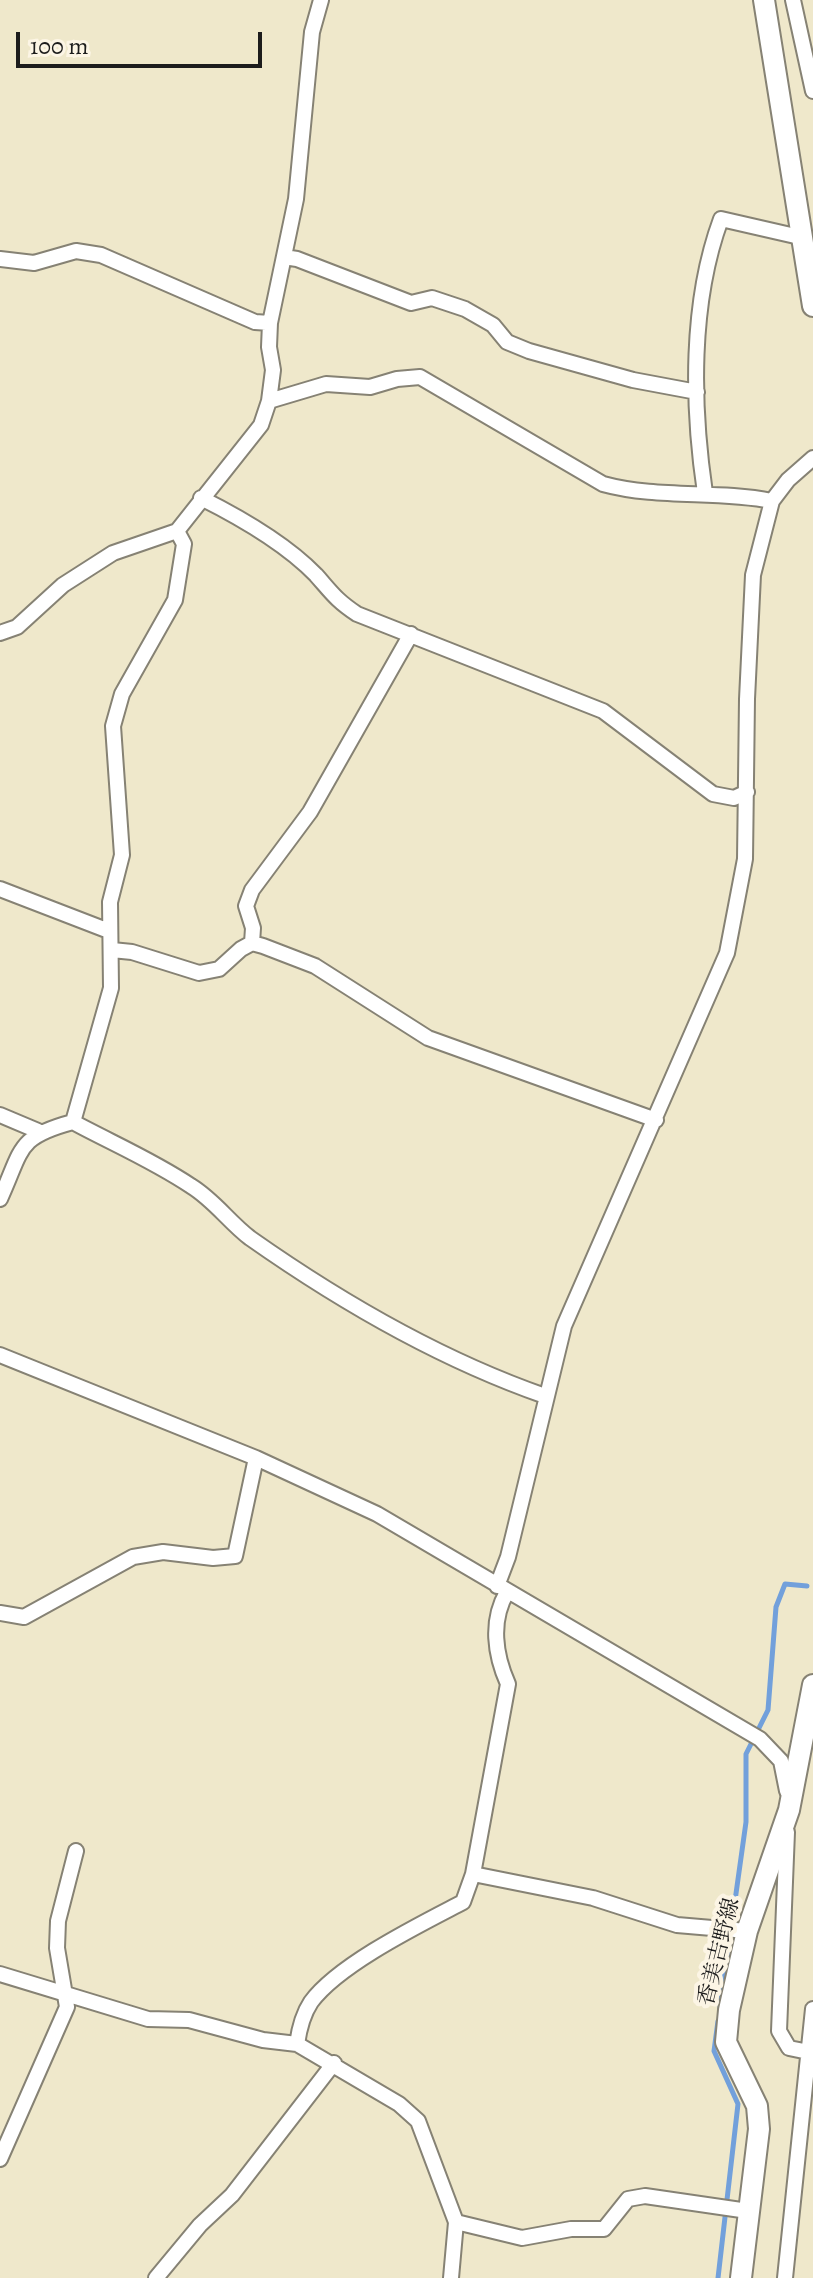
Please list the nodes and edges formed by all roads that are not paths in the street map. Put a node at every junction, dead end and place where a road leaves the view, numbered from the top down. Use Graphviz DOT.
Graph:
graph roads {
  1 [pos="321,0"];
  2 [pos="764,0"];
  3 [pos="793,0"];
  4 [pos="813,91"];
  5 [pos="804,238"];
  6 [pos="284,257"];
  7 [pos="0,259"];
  8 [pos="813,306"];
  9 [pos="270,323"];
  10 [pos="697,392"];
  11 [pos="269,401"];
  12 [pos="813,458"];
  13 [pos="705,493"];
  14 [pos="201,498"];
  15 [pos="772,501"];
  16 [pos="177,531"];
  17 [pos="0,633"];
  18 [pos="411,634"];
  19 [pos="747,792"];
  20 [pos="0,889"];
  21 [pos="109,931"];
  22 [pos="252,943"];
  23 [pos="112,950"];
  24 [pos="0,1115"];
  25 [pos="656,1120"];
  26 [pos="73,1122"];
  27 [pos="38,1131"];
  28 [pos="0,1199"];
  29 [pos="0,1355"];
  30 [pos="545,1396"];
  31 [pos="256,1458"];
  32 [pos="502,1589"];
  33 [pos="0,1613"];
  34 [pos="813,1685"];
  35 [pos="789,1810"];
  36 [pos="76,1851"];
  37 [pos="473,1874"];
  38 [pos="737,1930"];
  39 [pos="0,1974"];
  40 [pos="67,1993"];
  41 [pos="813,2009"];
  42 [pos="297,2044"];
  43 [pos="810,2054"];
  44 [pos="334,2063"];
  45 [pos="0,2159"];
  46 [pos="734,2209"];
  47 [pos="456,2222"];
  48 [pos="741,2277"];
  49 [pos="156,2278"];
  50 [pos="451,2278"];
  51 [pos="785,2278"];
  1 -- 6 [label="street"];
  2 -- 5 [label="main road"];
  3 -- 4 [label="street"];
  5 -- 8 [label="main road"];
  5 -- 10 [label="street"];
  6 -- 9 [label="street"];
  6 -- 10 [label="street"];
  7 -- 9 [label="street"];
  9 -- 11 [label="street"];
  10 -- 13 [label="street"];
  11 -- 13 [label="street"];
  11 -- 14 [label="street"];
  12 -- 15 [label="street"];
  13 -- 15 [label="street"];
  14 -- 16 [label="street"];
  14 -- 18 [label="street"];
  15 -- 19 [label="street"];
  16 -- 17 [label="street"];
  16 -- 21 [label="street"];
  18 -- 19 [label="street"];
  18 -- 22 [label="street"];
  19 -- 25 [label="street"];
  20 -- 21 [label="street"];
  21 -- 23 [label="street"];
  22 -- 23 [label="street"];
  22 -- 25 [label="street"];
  23 -- 26 [label="street"];
  24 -- 27 [label="street"];
  25 -- 30 [label="street"];
  26 -- 27 [label="street"];
  26 -- 30 [label="street"];
  27 -- 28 [label="street"];
  29 -- 31 [label="street"];
  30 -- 32 [label="street"];
  31 -- 32 [label="street"];
  31 -- 33 [label="street"];
  32 -- 35 [label="street"];
  32 -- 37 [label="street"];
  34 -- 35 [label="main road, 香美吉野線"];
  35 -- 38 [label="main road, 香美吉野線"];
  35 -- 43 [label="street"];
  36 -- 40 [label="street"];
  37 -- 38 [label="street"];
  37 -- 42 [label="street"];
  38 -- 46 [label="main road, 香美吉野線"];
  39 -- 40 [label="street"];
  40 -- 42 [label="street"];
  40 -- 45 [label="street"];
  41 -- 43 [label="street"];
  42 -- 44 [label="street"];
  43 -- 51 [label="street"];
  44 -- 47 [label="street"];
  44 -- 49 [label="street"];
  46 -- 47 [label="street"];
  46 -- 48 [label="main road, 香美吉野線"];
  47 -- 50 [label="street"];
}
